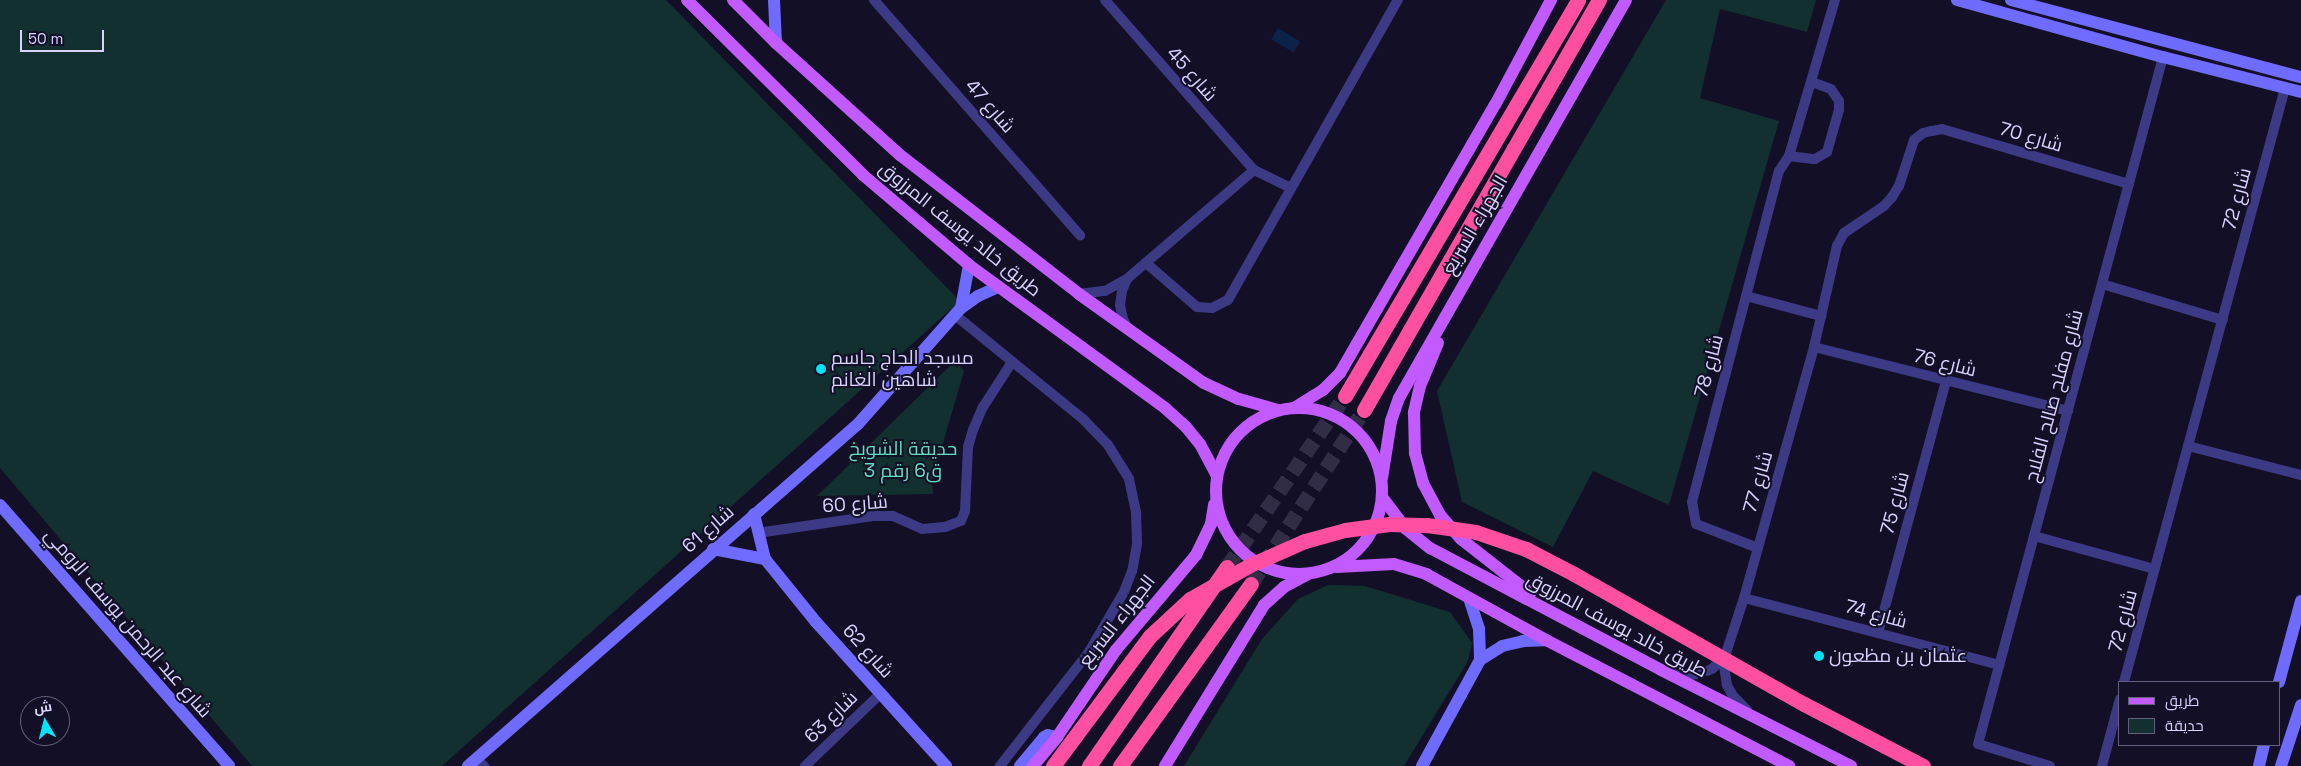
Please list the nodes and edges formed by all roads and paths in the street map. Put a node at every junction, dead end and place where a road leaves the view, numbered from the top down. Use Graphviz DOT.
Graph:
graph roads {
  1 [pos="687,0"];
  2 [pos="733,0"];
  3 [pos="774,0"];
  4 [pos="1105,0"];
  5 [pos="1398,0"];
  6 [pos="1551,0"];
  7 [pos="1578,0"];
  8 [pos="1599,0"];
  9 [pos="1835,0"];
  10 [pos="1957,0"];
  11 [pos="2011,0"];
  12 [pos="877,1"];
  13 [pos="1626,1"];
  14 [pos="776,42"];
  15 [pos="2163,57"];
  16 [pos="2301,77"];
  17 [pos="1812,82"];
  18 [pos="2285,88"];
  19 [pos="2301,92"];
  20 [pos="1923,133"];
  21 [pos="1789,156"];
  22 [pos="1254,170"];
  23 [pos="2129,184"];
  24 [pos="1291,188"];
  25 [pos="1080,235"];
  26 [pos="1146,263"];
  27 [pos="969,265"];
  28 [pos="1128,278"];
  29 [pos="2102,284"];
  30 [pos="998,287"];
  31 [pos="1460,292"];
  32 [pos="1079,294"];
  33 [pos="1746,296"];
  34 [pos="958,312"];
  35 [pos="1821,316"];
  36 [pos="2222,320"];
  37 [pos="1129,332"];
  38 [pos="1814,347"];
  39 [pos="1012,362"];
  40 [pos="1946,381"];
  41 [pos="1345,396"];
  42 [pos="1294,408"];
  43 [pos="1278,410"];
  44 [pos="1364,410"];
  45 [pos="2068,411"];
  46 [pos="2188,446"];
  47 [pos="2301,475"];
  48 [pos="1217,476"];
  49 [pos="1382,478"];
  50 [pos="1215,494"];
  51 [pos="1382,497"];
  52 [pos="0,505"];
  53 [pos="754,514"];
  54 [pos="758,533"];
  55 [pos="2034,536"];
  56 [pos="1758,548"];
  57 [pos="713,549"];
  58 [pos="765,559"];
  59 [pos="1227,567"];
  60 [pos="1330,568"];
  61 [pos="2155,569"];
  62 [pos="1311,573"];
  63 [pos="1251,584"];
  64 [pos="1469,598"];
  65 [pos="1744,598"];
  66 [pos="2301,601"];
  67 [pos="1562,617"];
  68 [pos="1878,633"];
  69 [pos="1546,640"];
  70 [pos="1725,656"];
  71 [pos="1480,660"];
  72 [pos="1999,664"];
  73 [pos="1662,670"];
  74 [pos="2124,681"];
  75 [pos="2279,681"];
  76 [pos="881,693"];
  77 [pos="2301,705"];
  78 [pos="2118,706"];
  79 [pos="1756,718"];
  80 [pos="2294,730"];
  81 [pos="1057,737"];
  82 [pos="2281,741"];
  83 [pos="2264,746"];
  84 [pos="476,764"];
  85 [pos="229,766"];
  86 [pos="805,766"];
  87 [pos="946,766"];
  88 [pos="1000,766"];
  89 [pos="1020,766"];
  90 [pos="1033,766"];
  91 [pos="1053,766"];
  92 [pos="1089,766"];
  93 [pos="1120,766"];
  94 [pos="1165,766"];
  95 [pos="1422,766"];
  96 [pos="1789,766"];
  97 [pos="1851,766"];
  98 [pos="1923,766"];
  99 [pos="2050,766"];
  100 [pos="2102,766"];
  101 [pos="2259,766"];
  102 [pos="2281,766"];
  1 -- 27 [label="main road, طريق خالد يوسف المرزوق"];
  2 -- 14 [label="main road, طريق خالد يوسف المرزوق"];
  3 -- 14 [label="street"];
  4 -- 22 [label="street, شارع 45"];
  5 -- 24 [label="street"];
  6 -- 42 [label="main road"];
  7 -- 41 [label="highway, الجهراء السريع"];
  8 -- 44 [label="highway, الجهراء السريع"];
  9 -- 17 [label="street, شارع 78"];
  10 -- 15 [label="street"];
  11 -- 16 [label="street"];
  12 -- 25 [label="street, شارع 47"];
  13 -- 31 [label="main road, الجهراء السريع"];
  14 -- 32 [label="main road, طريق خالد يوسف المرزوق"];
  15 -- 18 [label="street"];
  15 -- 23 [label="street, شارع مفلح صالح الفلاح"];
  17 -- 21 [label="street, شارع 78"];
  17 -- 21 [label="street"];
  18 -- 19 [label="street"];
  18 -- 36 [label="street, شارع 72"];
  20 -- 23 [label="street, شارع 70"];
  20 -- 35 [label="street, شارع 77"];
  21 -- 33 [label="street, شارع 78"];
  22 -- 24 [label="street"];
  22 -- 26 [label="street"];
  23 -- 29 [label="street, شارع مفلح صالح الفلاح"];
  24 -- 26 [label="street"];
  26 -- 28 [label="street"];
  27 -- 30 [label="main road, طريق خالد يوسف المرزوق"];
  27 -- 34 [label="street"];
  28 -- 32 [label="street"];
  28 -- 37 [label="street"];
  29 -- 36 [label="street"];
  29 -- 45 [label="street, شارع مفلح صالح الفلاح"];
  30 -- 34 [label="street, شارع 61"];
  30 -- 48 [label="main road, طريق خالد يوسف المرزوق"];
  31 -- 49 [label="main road, الجهراء السريع"];
  31 -- 67 [label="main road"];
  32 -- 37 [label="main road, طريق خالد يوسف المرزوق"];
  33 -- 35 [label="street"];
  33 -- 56 [label="street, شارع 78"];
  34 -- 39 [label="street"];
  34 -- 53 [label="street, شارع 61"];
  35 -- 38 [label="street, شارع 77"];
  36 -- 46 [label="street, شارع 72"];
  37 -- 43 [label="main road, طريق خالد يوسف المرزوق"];
  38 -- 40 [label="street, شارع 76"];
  38 -- 56 [label="street, شارع 77"];
  39 -- 54 [label="street, شارع 60"];
  39 -- 88 [label="street, الجهراء السريع"];
  40 -- 45 [label="street, شارع 76"];
  40 -- 68 [label="street, شارع 75"];
  42 -- 43 [label="main road"];
  42 -- 49 [label="main road"];
  43 -- 48 [label="main road"];
  45 -- 55 [label="street, شارع مفلح صالح الفلاح"];
  46 -- 47 [label="street"];
  46 -- 61 [label="street, شارع 72"];
  48 -- 50 [label="main road"];
  49 -- 51 [label="main road"];
  50 -- 62 [label="main road"];
  50 -- 81 [label="main road, الجهراء السريع"];
  51 -- 60 [label="main road"];
  51 -- 67 [label="main road, طريق خالد يوسف المرزوق"];
  52 -- 85 [label="street, شارع عبد الرحمن يوسف الرومي"];
  53 -- 54 [label="street, شارع 62"];
  53 -- 57 [label="street, شارع 61"];
  54 -- 58 [label="street, شارع 62"];
  55 -- 61 [label="street, شارع 72"];
  55 -- 72 [label="street, شارع مفلح صالح الفلاح"];
  56 -- 65 [label="street, شارع 77"];
  57 -- 58 [label="street"];
  57 -- 84 [label="street, شارع 61"];
  58 -- 76 [label="street, شارع 62"];
  59 -- 92 [label="highway"];
  60 -- 62 [label="main road"];
  60 -- 64 [label="main road"];
  61 -- 74 [label="street, شارع 72"];
  62 -- 94 [label="main road"];
  63 -- 93 [label="highway"];
  64 -- 69 [label="main road"];
  64 -- 71 [label="street"];
  65 -- 68 [label="street, شارع 74"];
  65 -- 70 [label="street, شارع 77"];
  66 -- 75 [label="street"];
  67 -- 73 [label="main road, طريق خالد يوسف المرزوق"];
  68 -- 72 [label="street, شارع 74"];
  69 -- 71 [label="street"];
  69 -- 96 [label="main road"];
  70 -- 73 [label="street"];
  70 -- 79 [label="street, شارع 77"];
  71 -- 95 [label="street"];
  72 -- 99 [label="street, شارع مفلح صالح الفلاح"];
  73 -- 79 [label="main road, طريق خالد يوسف المرزوق"];
  76 -- 86 [label="street, شارع 63"];
  76 -- 87 [label="street, شارع 62"];
  77 -- 80 [label="street"];
  78 -- 100 [label="street"];
  79 -- 97 [label="main road, طريق خالد يوسف المرزوق"];
  80 -- 82 [label="street"];
  80 -- 102 [label="street"];
  81 -- 89 [label="street"];
  81 -- 90 [label="main road, الجهراء السريع"];
  83 -- 101 [label="street"];
  91 -- 98 [label="highway, bridge"];
}
